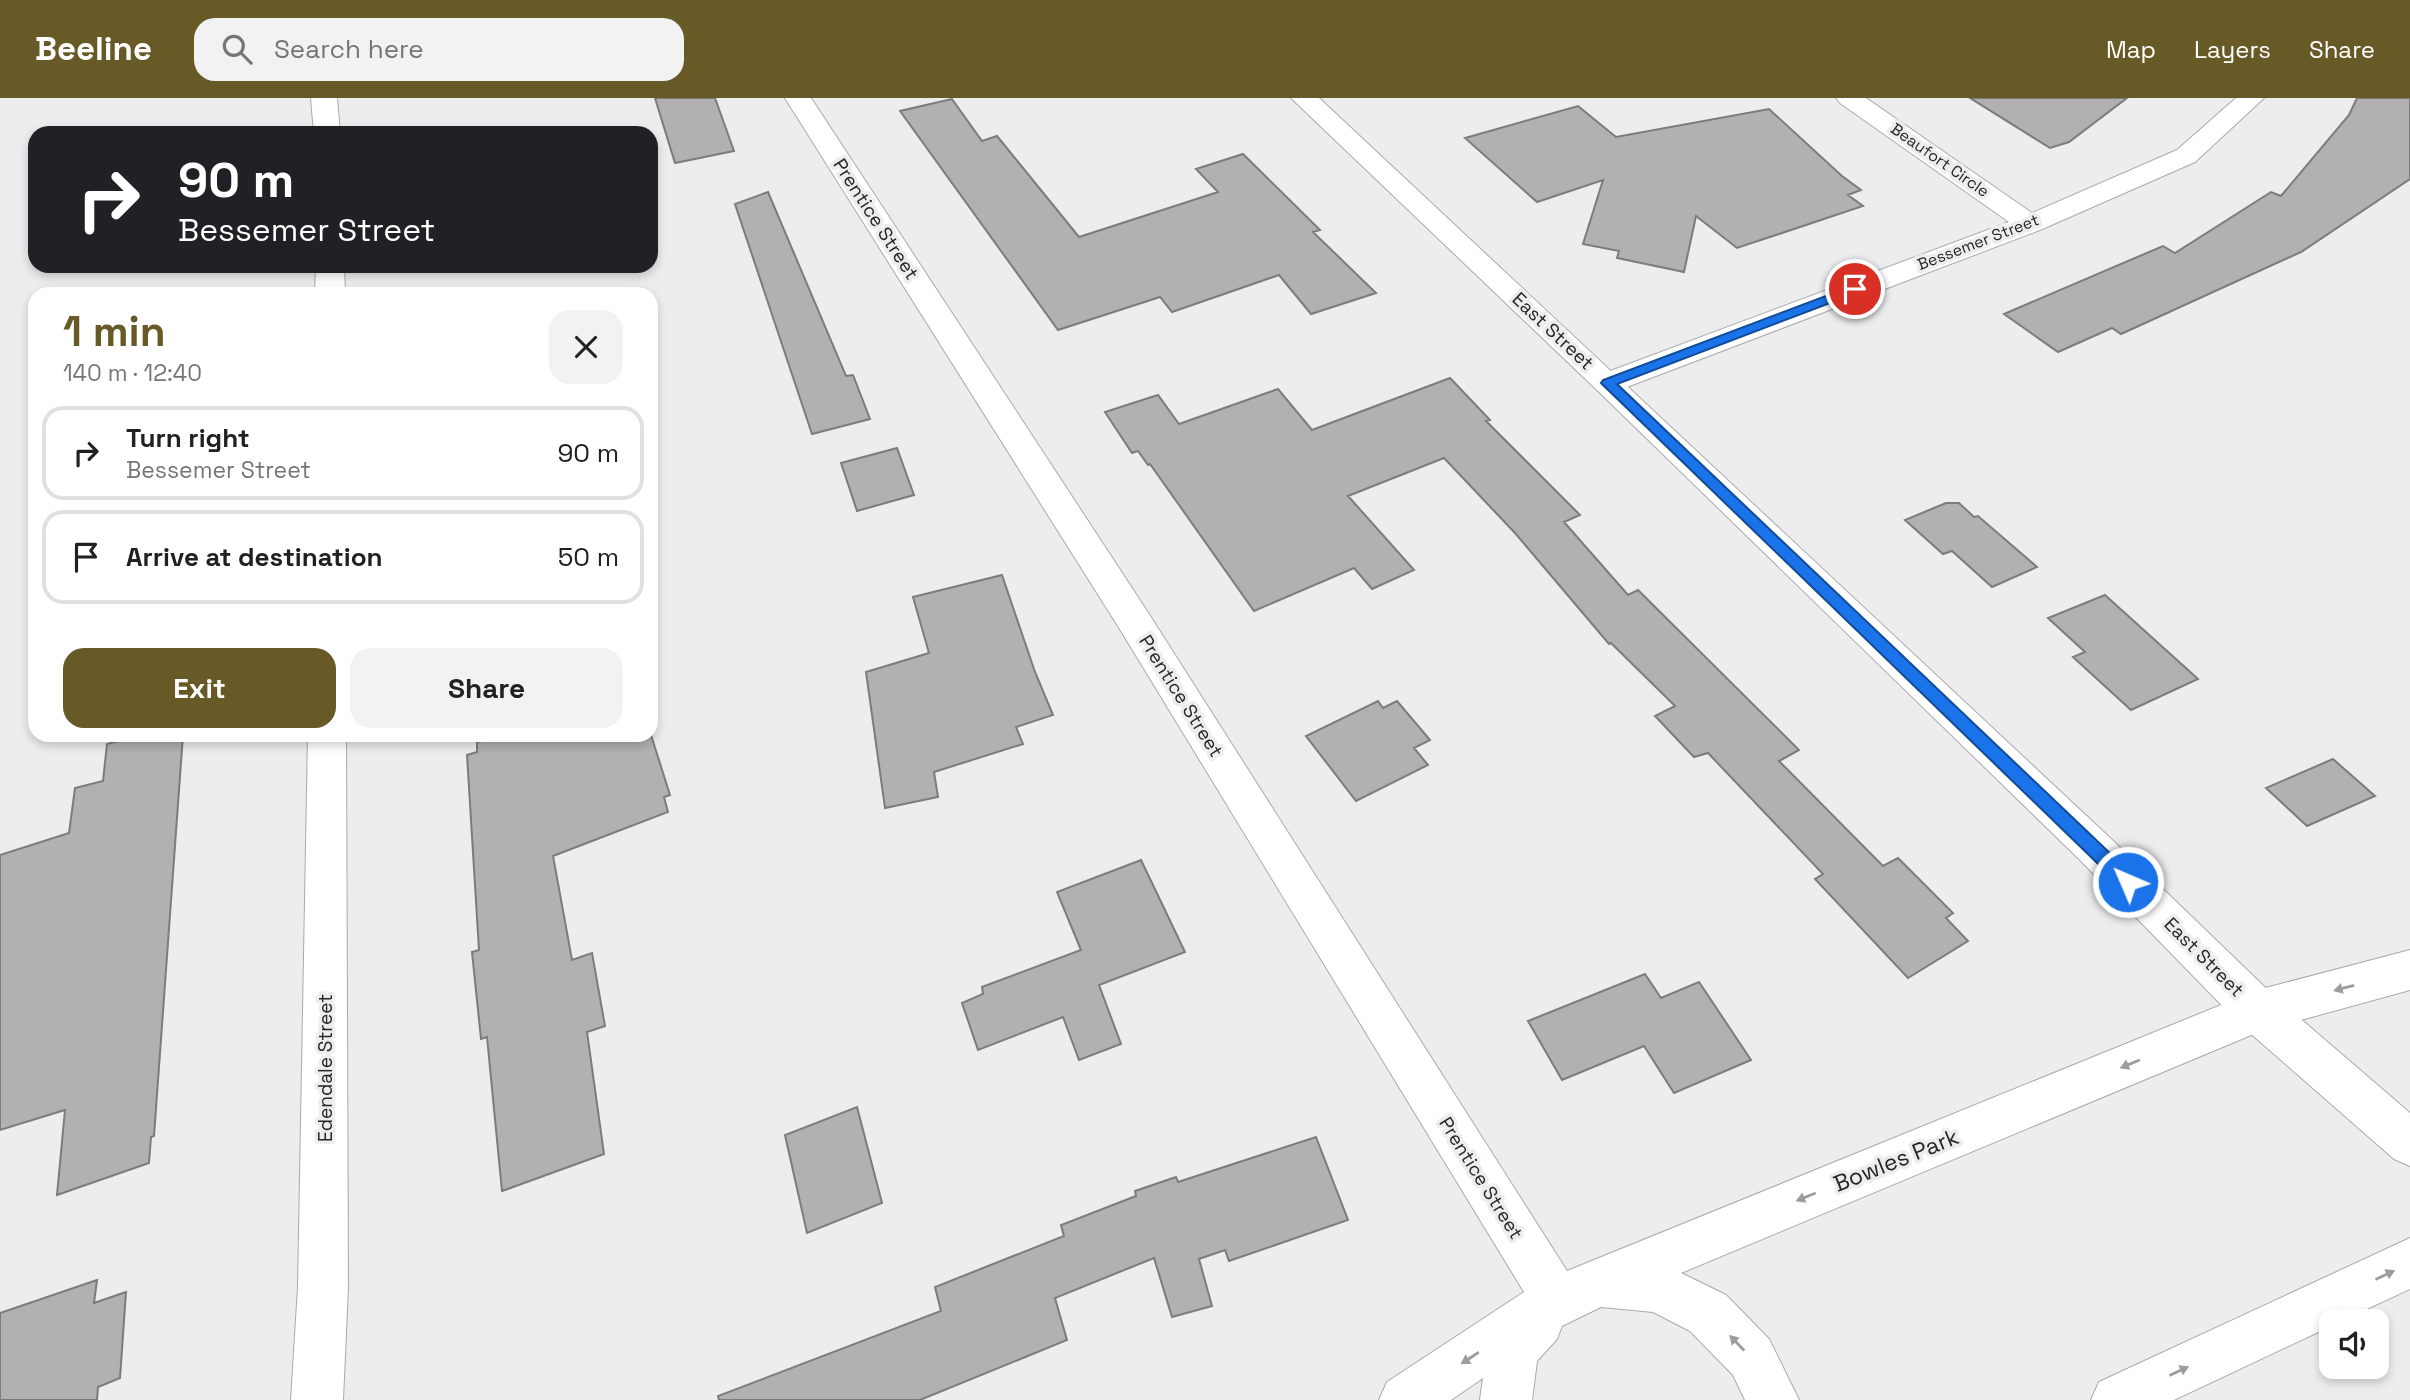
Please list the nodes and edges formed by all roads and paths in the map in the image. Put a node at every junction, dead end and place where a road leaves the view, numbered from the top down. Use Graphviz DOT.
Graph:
graph roads {
  1 [pos="324,98"];
  2 [pos="798,98"];
  3 [pos="1304,98"];
  4 [pos="1849,98"];
  5 [pos="2251,98"];
  6 [pos="326,126"];
  7 [pos="2030,224"];
  8 [pos="1608,383"];
  9 [pos="327,742"];
  10 [pos="2410,970"];
  11 [pos="2259,1011"];
  12 [pos="2410,1143"];
  13 [pos="2410,1263"];
  14 [pos="1557,1300"];
  15 [pos="317,1400"];
  16 [pos="1405,1400"];
  17 [pos="1506,1400"];
  18 [pos="1773,1400"];
  19 [pos="2117,1400"];
  1 -- 6 [label="street"];
  2 -- 14 [label="street, Prentice Street"];
  3 -- 8 [label="street, East Street"];
  4 -- 7 [label="street, Beaufort Circle"];
  5 -- 7 [label="street, Bessemer Street"];
  7 -- 8 [label="street, Bessemer Street"];
  8 -- 11 [label="street, East Street"];
  9 -- 15 [label="street, Edendale Street"];
  10 -- 11 [label="street, Bowles Park, one-way"];
  11 -- 12 [label="street, East Street"];
  11 -- 14 [label="street, Bowles Park, one-way"];
  19 -- 13 [label="street, one-way"];
  14 -- 16 [label="street, Bowles Park, one-way"];
  14 -- 17 [label="street"];
  18 -- 14 [label="street, one-way"];
}
